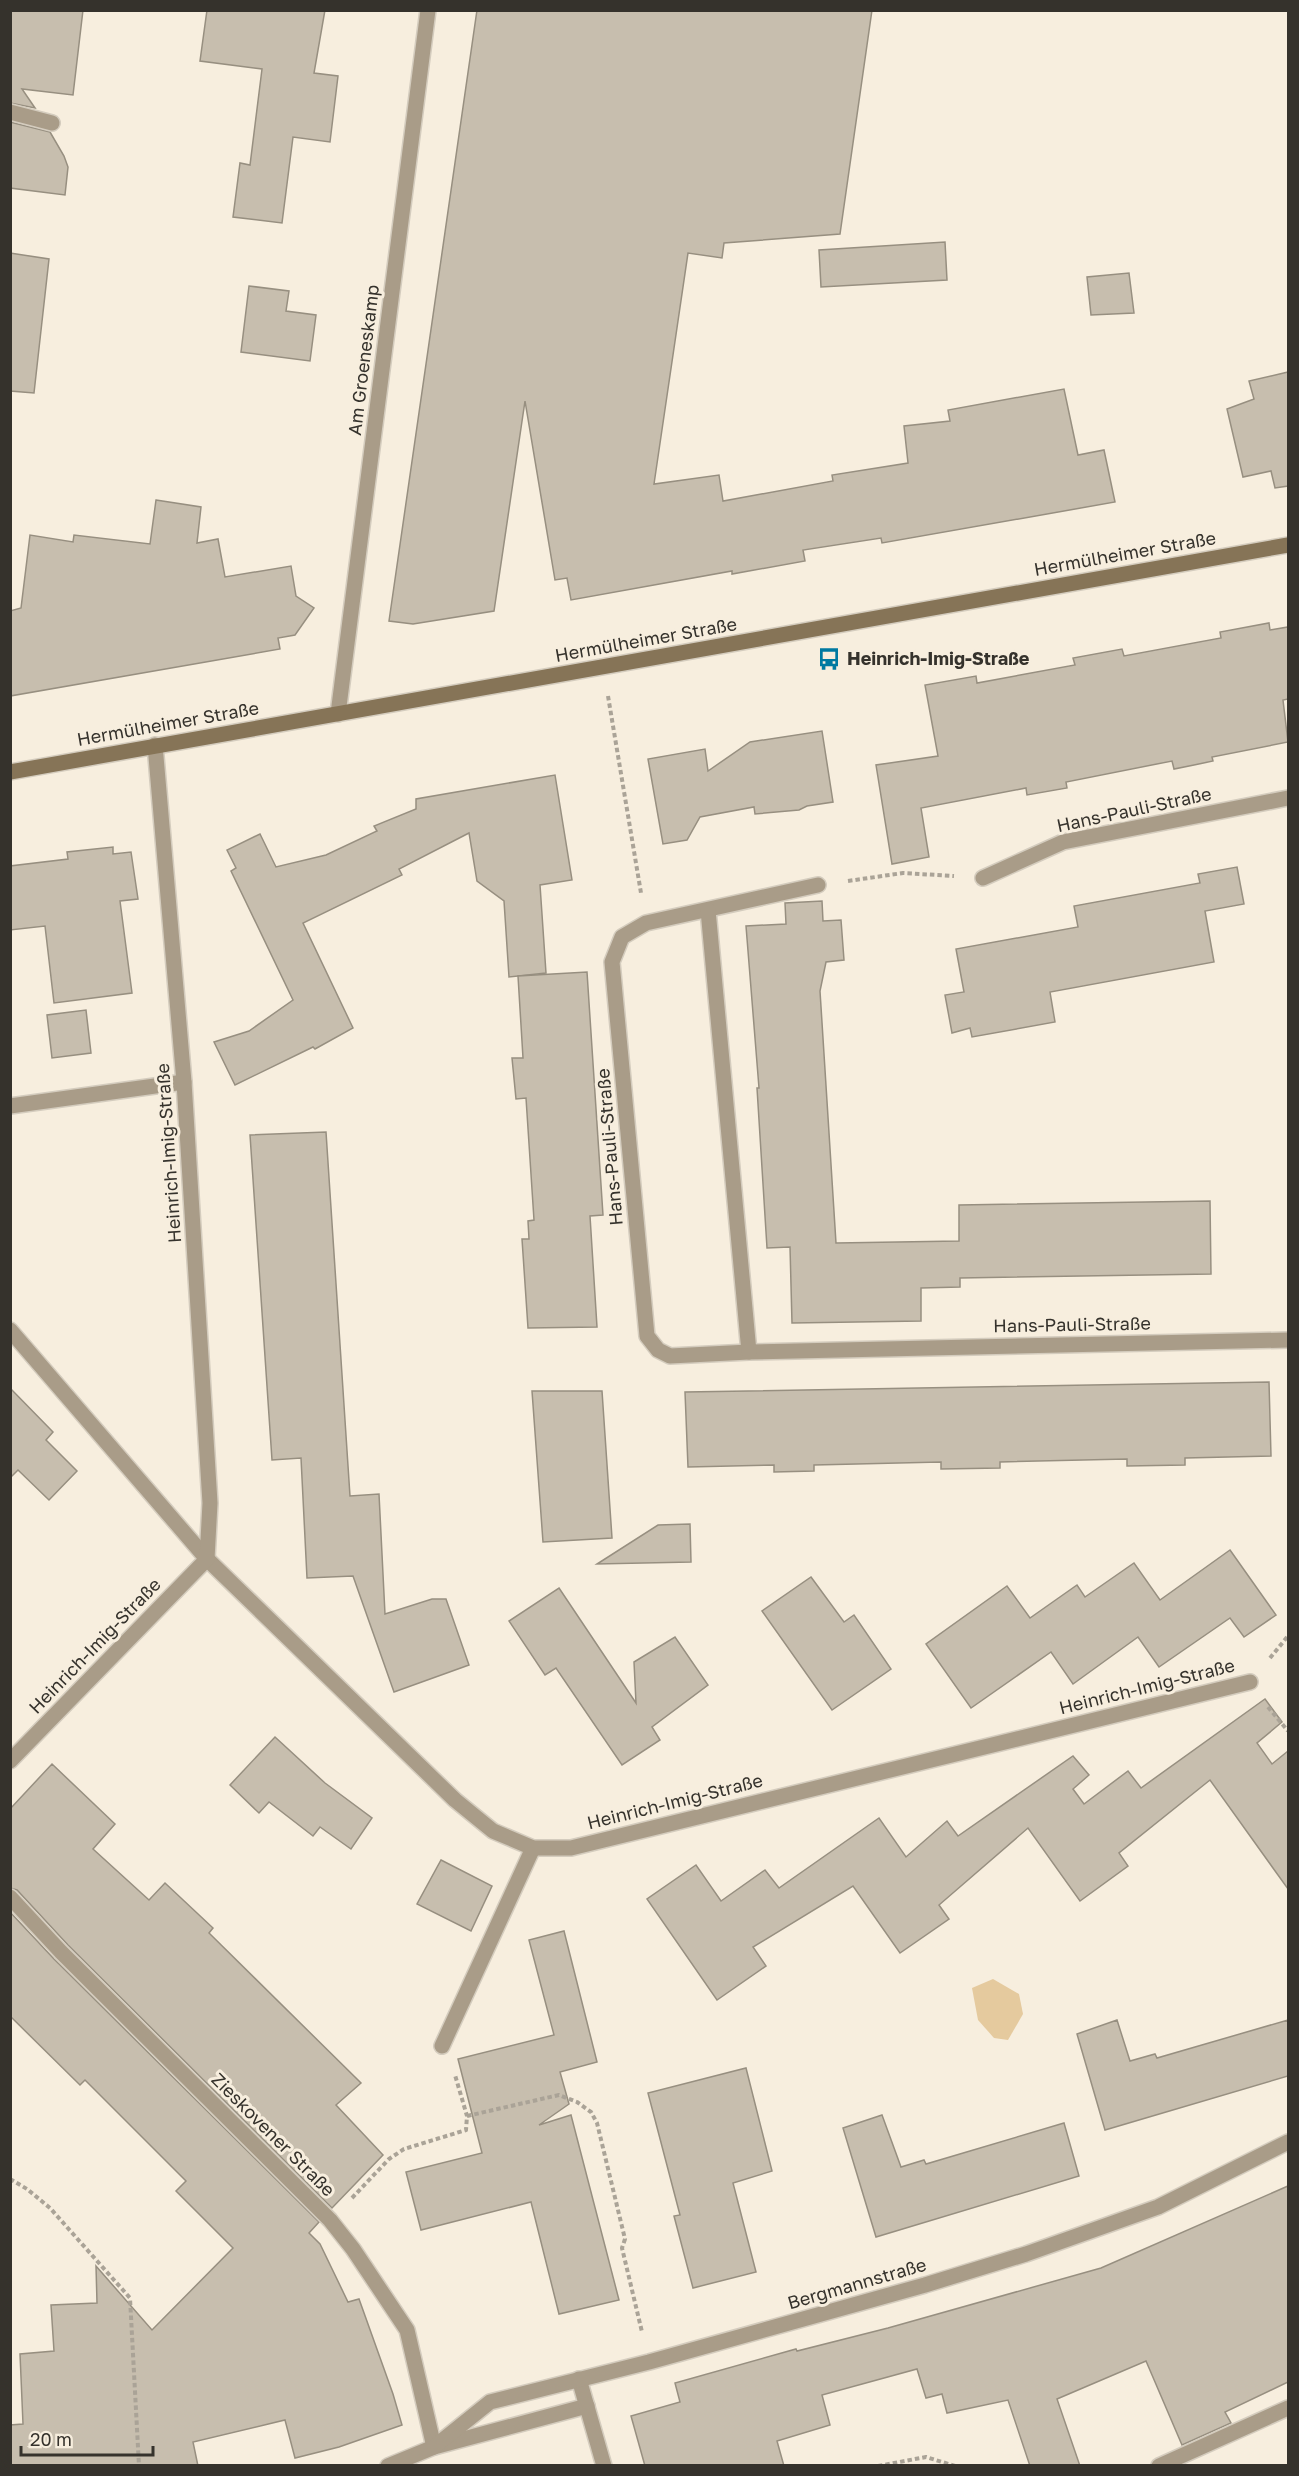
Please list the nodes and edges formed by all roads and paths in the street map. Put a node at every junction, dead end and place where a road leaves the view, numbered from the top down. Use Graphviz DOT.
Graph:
graph roads {
  1 [pos="428,10"];
  2 [pos="10,112"];
  3 [pos="52,123"];
  4 [pos="1288,544"];
  5 [pos="603,667"];
  6 [pos="338,714"];
  7 [pos="155,745"];
  8 [pos="10,772"];
  9 [pos="1288,798"];
  10 [pos="983,878"];
  11 [pos="818,885"];
  12 [pos="708,910"];
  13 [pos="646,923"];
  14 [pos="184,1082"];
  15 [pos="10,1106"];
  16 [pos="10,1330"];
  17 [pos="1288,1340"];
  18 [pos="749,1352"];
  19 [pos="207,1559"];
  20 [pos="1250,1682"];
  21 [pos="10,1761"];
  22 [pos="533,1848"];
  23 [pos="10,1897"];
  24 [pos="442,2046"];
  25 [pos="458,2081"];
  26 [pos="467,2116"];
  27 [pos="1288,2142"];
  28 [pos="10,2179"];
  29 [pos="330,2220"];
  30 [pos="649,2361"];
  31 [pos="579,2379"];
  32 [pos="587,2406"];
  33 [pos="1288,2408"];
  34 [pos="434,2447"];
  35 [pos="139,2466"];
  36 [pos="388,2466"];
  37 [pos="604,2466"];
  38 [pos="878,2466"];
  39 [pos="955,2466"];
  40 [pos="1160,2466"];
  1 -- 6 [label="street, Am Groeneskamp"];
  2 -- 3 [label="street"];
  4 -- 5 [label="street, Hermülheimer Straße"];
  5 -- 6 [label="street, Hermülheimer Straße"];
  5 -- 13 [label="path"];
  6 -- 7 [label="street, Hermülheimer Straße"];
  7 -- 8 [label="street, Hermülheimer Straße"];
  7 -- 14 [label="street, Heinrich-Imig-Straße"];
  9 -- 10 [label="street, Hans-Pauli-Straße"];
  10 -- 11 [label="path"];
  11 -- 12 [label="street, Hans-Pauli-Straße"];
  12 -- 13 [label="street, Hans-Pauli-Straße"];
  12 -- 18 [label="street"];
  13 -- 18 [label="street, Hans-Pauli-Straße"];
  14 -- 15 [label="street"];
  14 -- 19 [label="street, Heinrich-Imig-Straße"];
  16 -- 19 [label="street"];
  17 -- 18 [label="street, Hans-Pauli-Straße"];
  19 -- 21 [label="street, Heinrich-Imig-Straße"];
  19 -- 22 [label="street, Heinrich-Imig-Straße"];
  20 -- 22 [label="street, Heinrich-Imig-Straße"];
  22 -- 24 [label="street"];
  23 -- 29 [label="street, Zieskovener Straße"];
  25 -- 26 [label="path"];
  26 -- 29 [label="path"];
  26 -- 30 [label="path"];
  27 -- 30 [label="street, Bergmannstraße"];
  28 -- 35 [label="path"];
  29 -- 34 [label="street, Zieskovener Straße"];
  30 -- 31 [label="street, Bergmannstraße"];
  31 -- 32 [label="street"];
  31 -- 34 [label="street, Bergmannstraße"];
  32 -- 34 [label="street, Bergmannstraße"];
  32 -- 37 [label="street"];
  33 -- 40 [label="street"];
  34 -- 36 [label="street, Bergmannstraße"];
  38 -- 39 [label="path"];
}
